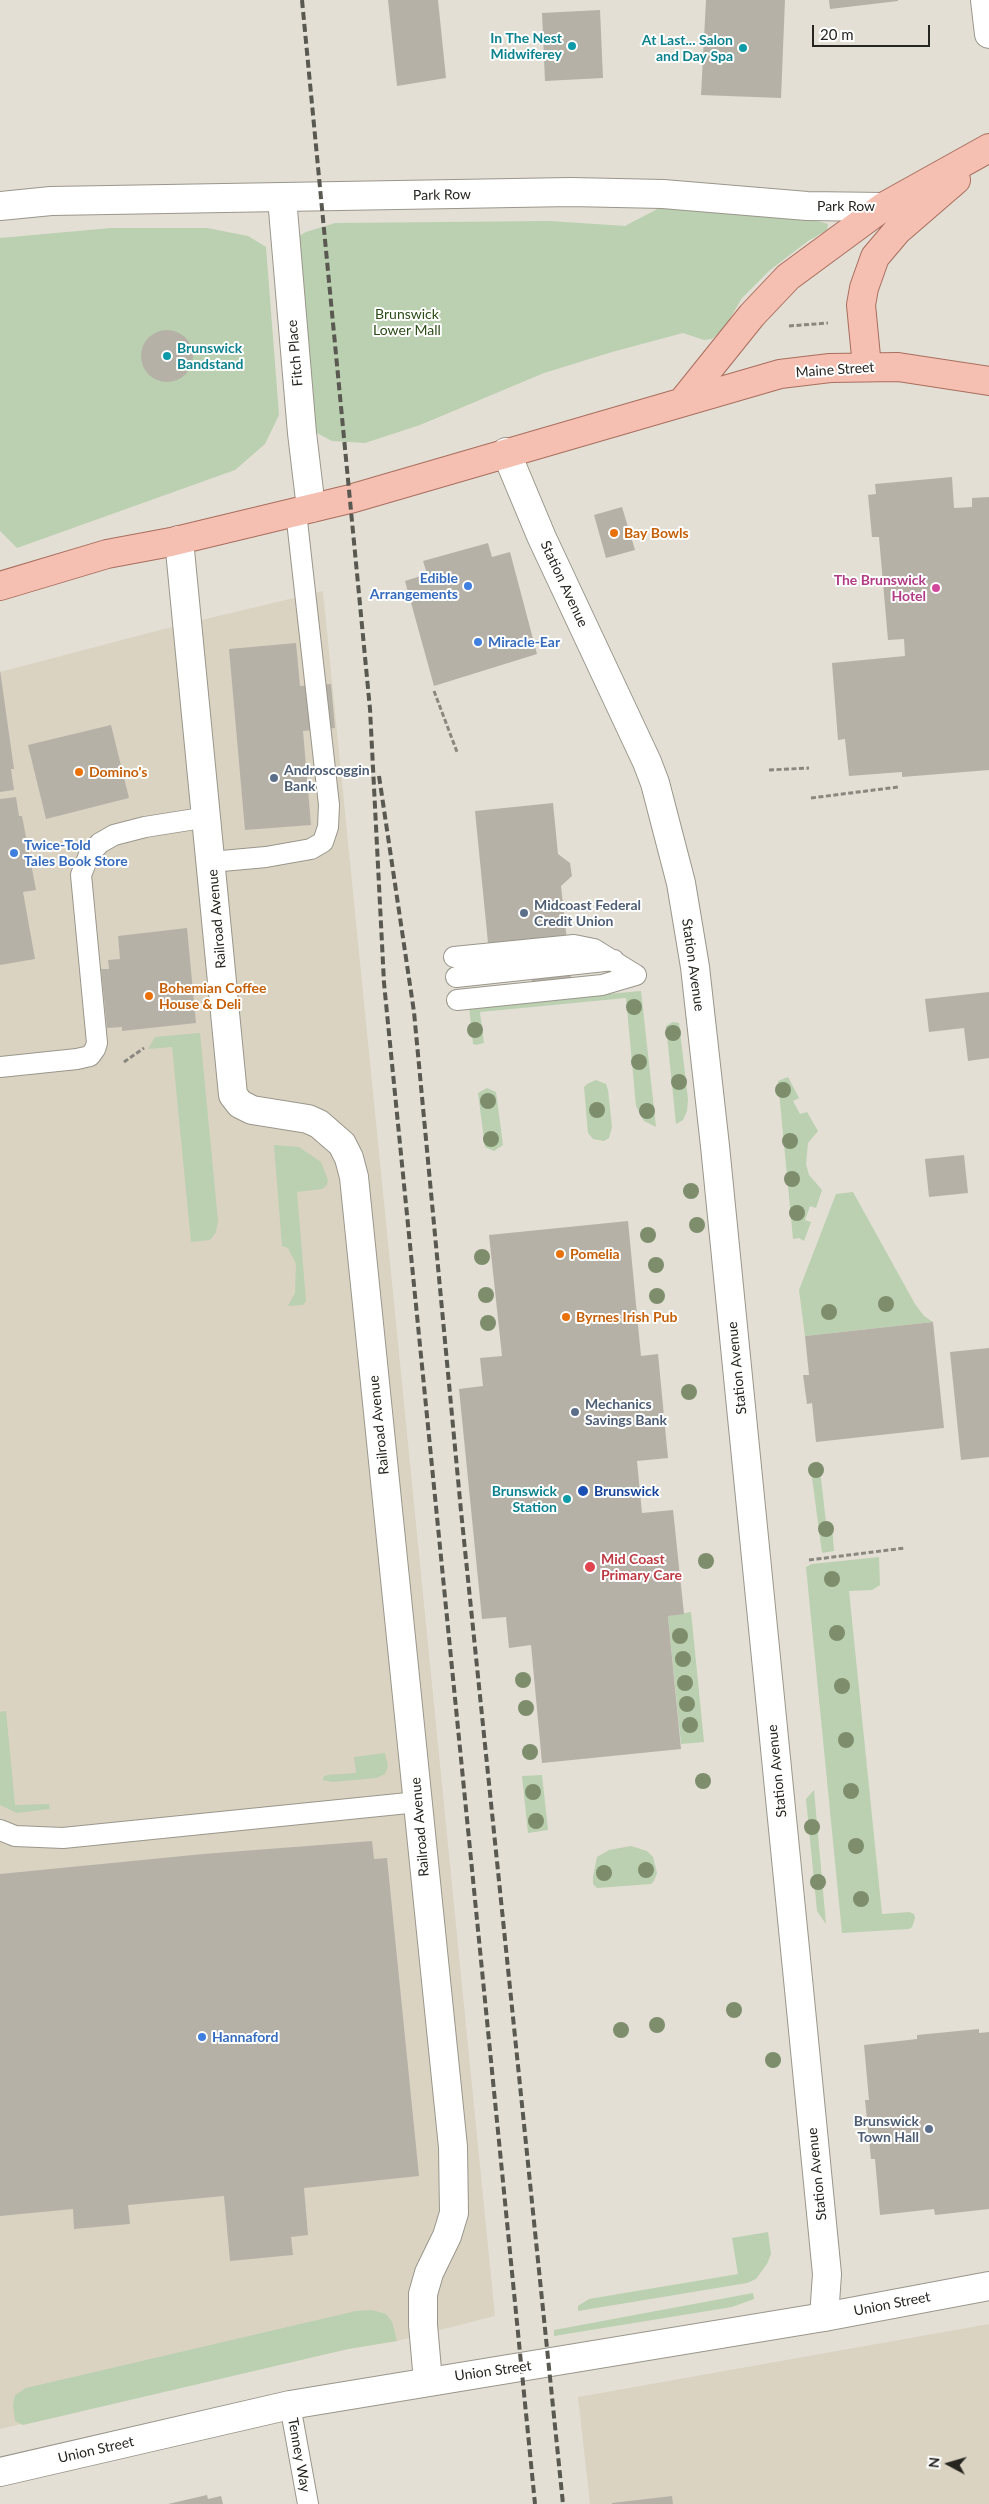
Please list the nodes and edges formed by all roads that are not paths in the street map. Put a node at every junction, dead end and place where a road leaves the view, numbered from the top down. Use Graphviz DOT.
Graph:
graph roads {
  1 [pos="985,0"];
  2 [pos="989,34"];
  3 [pos="989,149"];
  4 [pos="282,198"];
  5 [pos="0,206"];
  6 [pos="883,207"];
  7 [pos="867,367"];
  8 [pos="989,381"];
  9 [pos="684,400"];
  10 [pos="506,452"];
  11 [pos="303,510"];
  12 [pos="179,540"];
  13 [pos="0,586"];
  14 [pos="208,817"];
  15 [pos="212,862"];
  16 [pos="455,967"];
  17 [pos="457,1000"];
  18 [pos="0,1067"];
  19 [pos="418,1802"];
  20 [pos="0,1830"];
  21 [pos="989,2286"];
  22 [pos="824,2317"];
  23 [pos="428,2381"];
  24 [pos="290,2405"];
  25 [pos="0,2472"];
  26 [pos="308,2504"];
  1 -- 2 [label="street"];
  3 -- 6 [label="main road"];
  3 -- 7 [label="main road"];
  4 -- 5 [label="street, Park Row"];
  4 -- 6 [label="street, Park Row"];
  4 -- 11 [label="street, Fitch Place"];
  6 -- 9 [label="main road"];
  7 -- 8 [label="main road, Maine Street"];
  7 -- 9 [label="main road, Maine Street"];
  9 -- 10 [label="main road, Maine Street"];
  10 -- 11 [label="main road, Maine Street"];
  10 -- 22 [label="street, Station Avenue"];
  11 -- 12 [label="main road, Maine Street"];
  11 -- 15 [label="lane"];
  12 -- 13 [label="main road, Maine Street"];
  12 -- 14 [label="street, Railroad Avenue"];
  14 -- 15 [label="street, Railroad Avenue"];
  14 -- 18 [label="lane"];
  15 -- 19 [label="street, Railroad Avenue"];
  16 -- 17 [label="lane"];
  19 -- 20 [label="lane"];
  19 -- 23 [label="street, Railroad Avenue"];
  21 -- 22 [label="street, Union Street"];
  22 -- 23 [label="street, Union Street"];
  23 -- 24 [label="street, Union Street"];
  24 -- 25 [label="street, Union Street"];
  24 -- 26 [label="lane, Tenney Way"];
}
